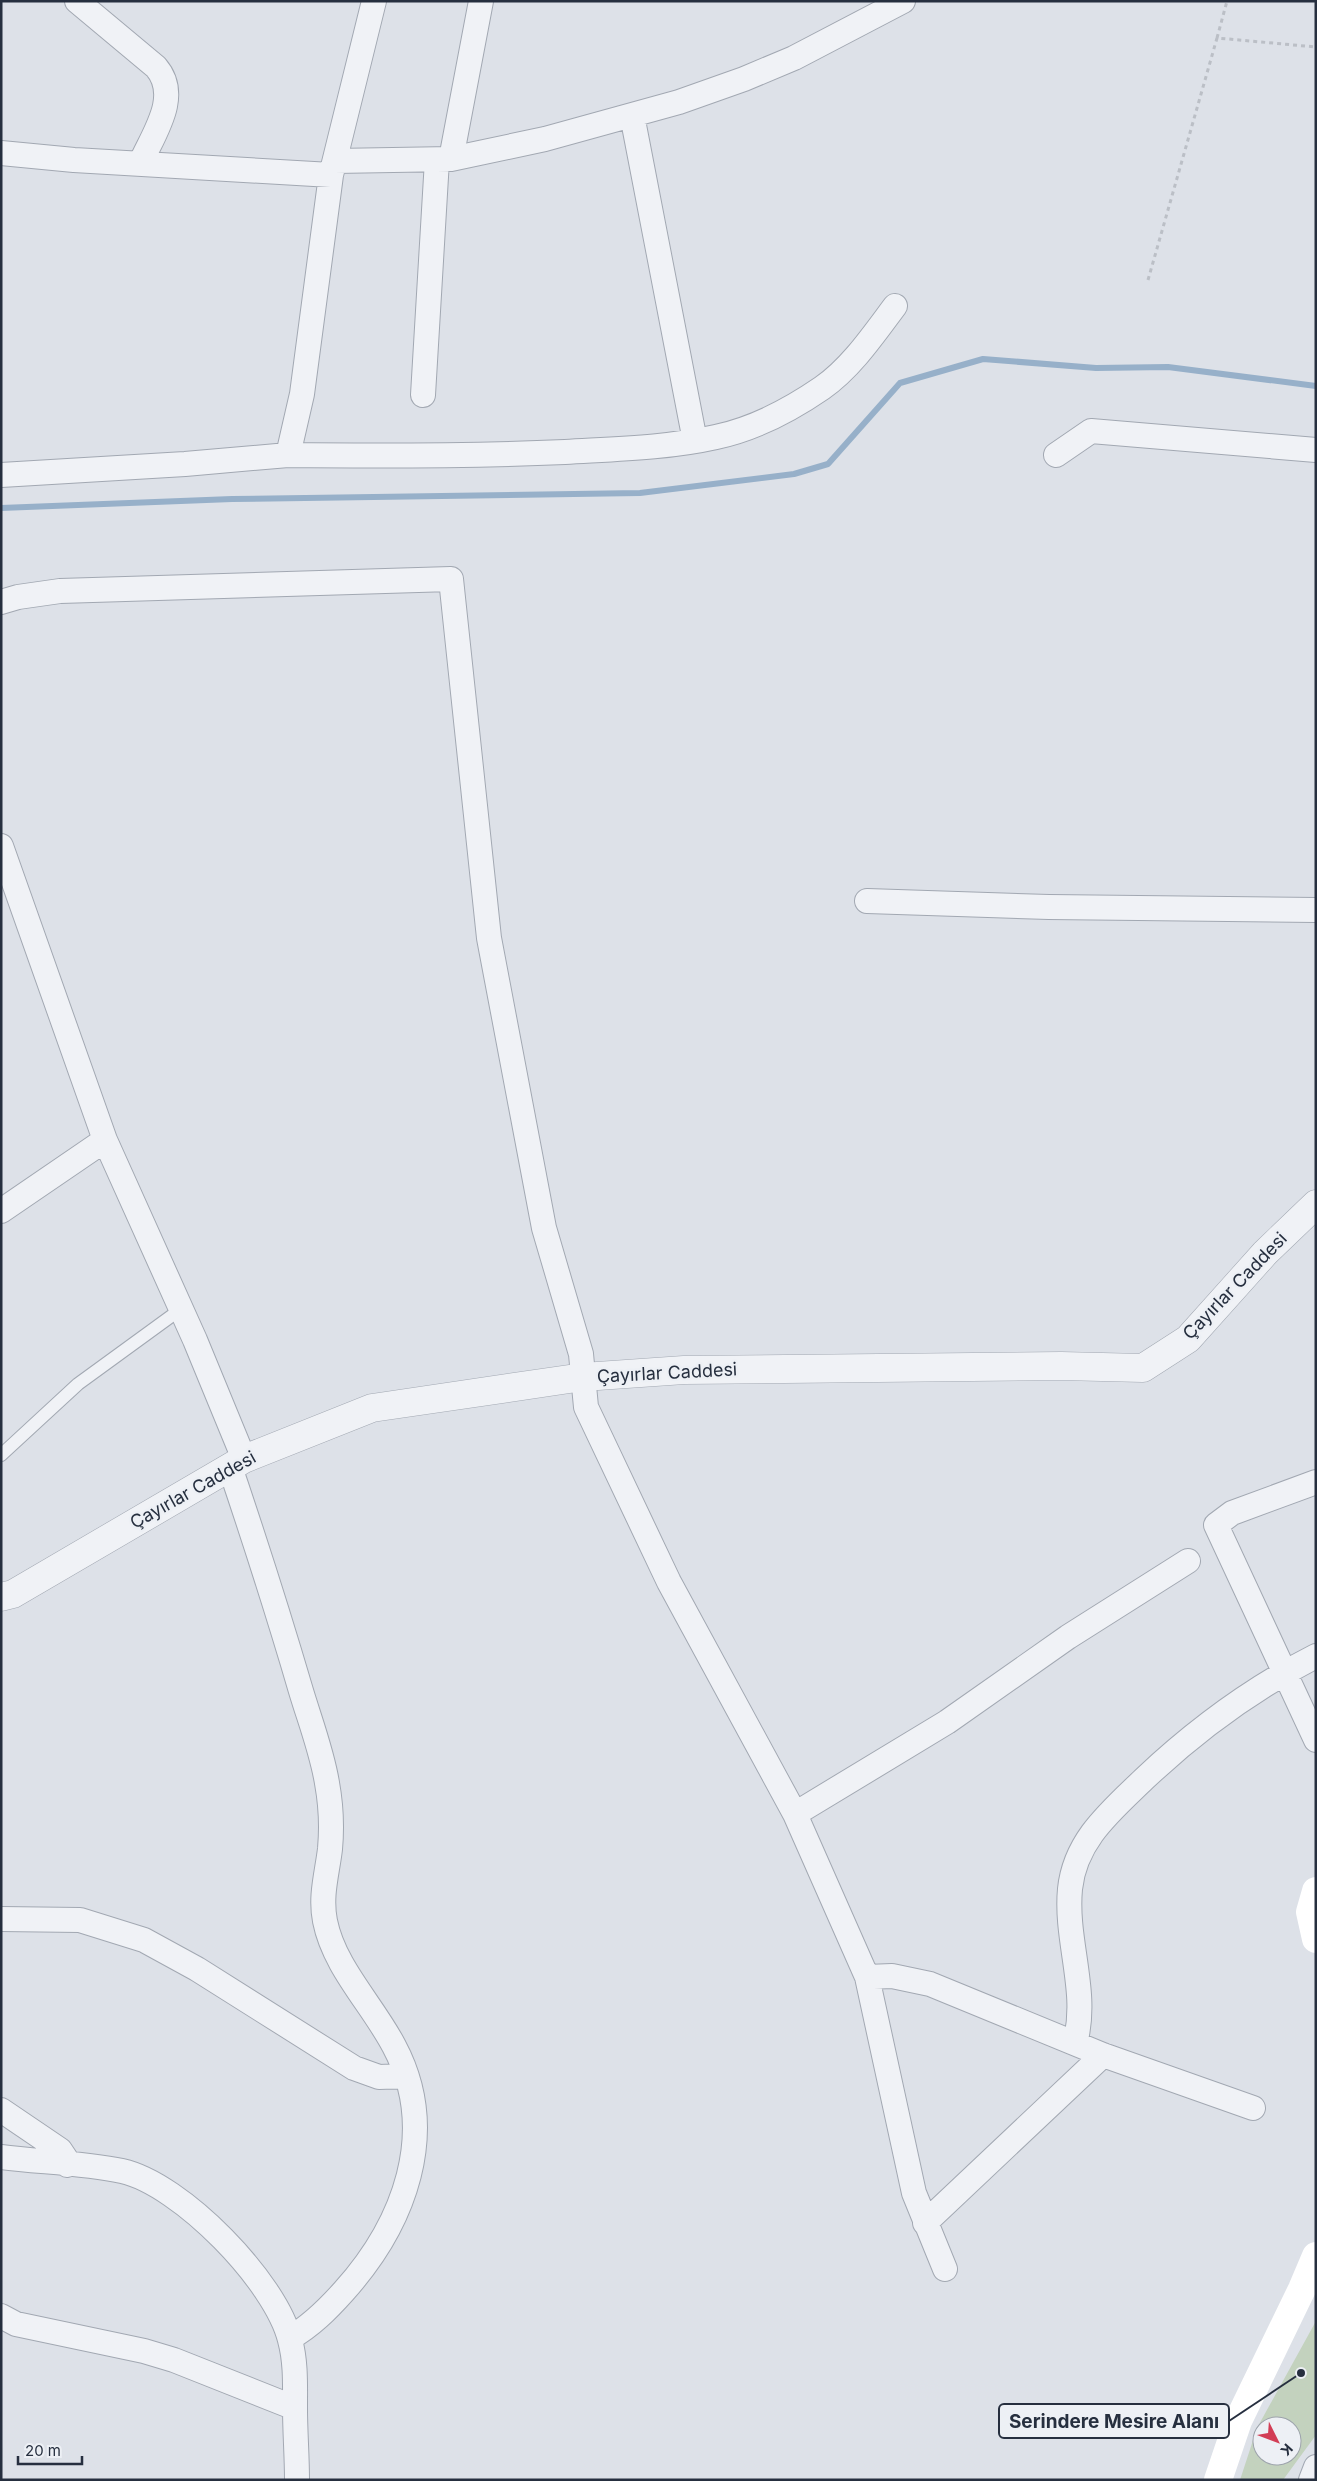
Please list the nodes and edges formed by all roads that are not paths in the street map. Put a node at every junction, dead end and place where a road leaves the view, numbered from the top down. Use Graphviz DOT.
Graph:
graph roads {
  1 [pos="77,1"];
  2 [pos="374,1"];
  3 [pos="481,1"];
  4 [pos="903,1"];
  5 [pos="632,115"];
  6 [pos="1,153"];
  7 [pos="444,160"];
  8 [pos="141,162"];
  9 [pos="333,168"];
  10 [pos="895,306"];
  11 [pos="423,395"];
  12 [pos="695,441"];
  13 [pos="1316,450"];
  14 [pos="288,455"];
  15 [pos="1056,455"];
  16 [pos="1,475"];
  17 [pos="1,602"];
  18 [pos="1,846"];
  19 [pos="867,901"];
  20 [pos="1316,910"];
  21 [pos="105,1140"];
  22 [pos="1316,1204"];
  23 [pos="1,1211"];
  24 [pos="181,1309"];
  25 [pos="583,1377"];
  26 [pos="1,1455"];
  27 [pos="237,1463"];
  28 [pos="1316,1482"];
  29 [pos="1188,1561"];
  30 [pos="1,1597"];
  31 [pos="1316,1656"];
  32 [pos="1285,1672"];
  33 [pos="1316,1740"];
  34 [pos="794,1814"];
  35 [pos="1316,1891"];
  36 [pos="1,1919"];
  37 [pos="1316,1939"];
  38 [pos="867,1978"];
  39 [pos="1075,2043"];
  40 [pos="1103,2055"];
  41 [pos="406,2076"];
  42 [pos="1253,2108"];
  43 [pos="1,2110"];
  44 [pos="1,2157"];
  45 [pos="67,2165"];
  46 [pos="925,2223"];
  47 [pos="1316,2256"];
  48 [pos="945,2269"];
  49 [pos="1309,2291"];
  50 [pos="1,2316"];
  51 [pos="290,2338"];
  52 [pos="295,2408"];
  53 [pos="1316,2467"];
  54 [pos="297,2480"];
  55 [pos="1218,2480"];
  56 [pos="1311,2480"];
  1 -- 8 [label="street"];
  2 -- 9 [label="street"];
  3 -- 7 [label="street"];
  4 -- 5 [label="street"];
  5 -- 7 [label="street"];
  5 -- 12 [label="street"];
  6 -- 8 [label="street"];
  7 -- 9 [label="street"];
  7 -- 11 [label="street"];
  8 -- 9 [label="street"];
  9 -- 14 [label="street"];
  10 -- 12 [label="street"];
  12 -- 14 [label="street"];
  13 -- 15 [label="street"];
  14 -- 16 [label="street"];
  17 -- 25 [label="street"];
  18 -- 21 [label="street"];
  19 -- 20 [label="street"];
  21 -- 23 [label="street"];
  21 -- 24 [label="street"];
  22 -- 25 [label="street, Çayırlar Caddesi"];
  24 -- 26 [label="lane"];
  24 -- 27 [label="street"];
  25 -- 27 [label="street, Çayırlar Caddesi"];
  25 -- 34 [label="street"];
  27 -- 30 [label="street, Çayırlar Caddesi"];
  27 -- 41 [label="street"];
  28 -- 32 [label="street"];
  29 -- 34 [label="street"];
  31 -- 32 [label="street"];
  32 -- 33 [label="street"];
  32 -- 39 [label="street"];
  34 -- 38 [label="street"];
  35 -- 37 [label="main road"];
  36 -- 41 [label="street"];
  38 -- 39 [label="street"];
  38 -- 46 [label="street"];
  39 -- 40 [label="street"];
  40 -- 42 [label="street"];
  40 -- 46 [label="street"];
  41 -- 51 [label="street"];
  43 -- 45 [label="street"];
  44 -- 45 [label="street"];
  45 -- 51 [label="street"];
  46 -- 48 [label="street"];
  47 -- 49 [label="main road"];
  49 -- 55 [label="main road"];
  50 -- 52 [label="street"];
  51 -- 52 [label="street"];
  52 -- 54 [label="street"];
  53 -- 56 [label="street"];
}
